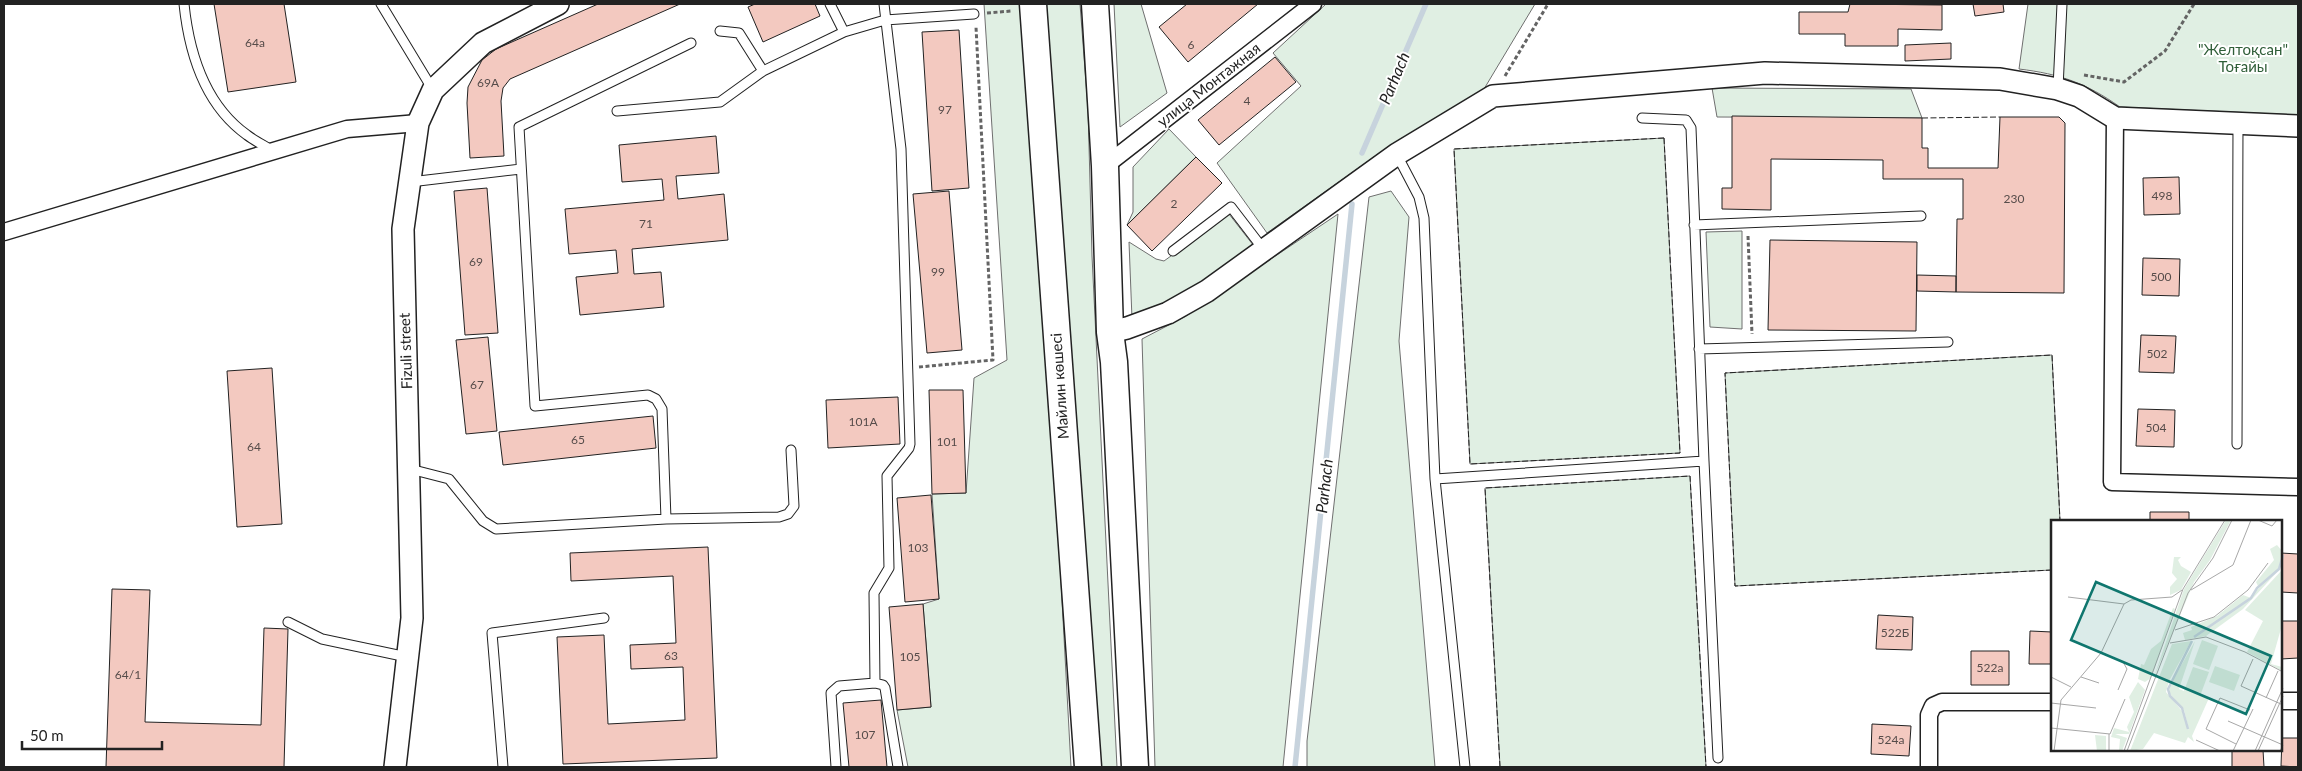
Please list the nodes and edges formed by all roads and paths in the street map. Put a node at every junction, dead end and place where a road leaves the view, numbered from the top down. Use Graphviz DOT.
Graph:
graph roads {
  1 [pos="184,4"];
  2 [pos="381,4"];
  3 [pos="558,4"];
  4 [pos="830,4"];
  5 [pos="884,4"];
  6 [pos="1094,4"];
  7 [pos="1314,4"];
  8 [pos="1548,4"];
  9 [pos="2062,4"];
  10 [pos="2194,4"];
  11 [pos="1022,8"];
  12 [pos="974,14"];
  13 [pos="885,20"];
  14 [pos="720,30"];
  15 [pos="844,32"];
  16 [pos="691,43"];
  17 [pos="763,71"];
  18 [pos="2059,80"];
  19 [pos="434,90"];
  20 [pos="1493,96"];
  21 [pos="617,111"];
  22 [pos="1642,118"];
  23 [pos="2115,118"];
  24 [pos="418,122"];
  25 [pos="2238,124"];
  26 [pos="2298,126"];
  27 [pos="274,151"];
  28 [pos="1397,154"];
  29 [pos="1105,166"];
  30 [pos="521,169"];
  31 [pos="410,182"];
  32 [pos="1921,216"];
  33 [pos="1748,222"];
  34 [pos="1694,225"];
  35 [pos="4,232"];
  36 [pos="1264,250"];
  37 [pos="1173,251"];
  38 [pos="1110,332"];
  39 [pos="1948,342"];
  40 [pos="1752,348"];
  41 [pos="1700,349"];
  42 [pos="908,368"];
  43 [pos="2237,444"];
  44 [pos="791,450"];
  45 [pos="1704,460"];
  46 [pos="410,469"];
  47 [pos="1435,479"];
  48 [pos="2298,487"];
  49 [pos="666,519"];
  50 [pos="604,618"];
  51 [pos="288,622"];
  52 [pos="408,657"];
  53 [pos="875,683"];
  54 [pos="2282,701"];
  55 [pos="2298,701"];
  56 [pos="2051,702"];
  57 [pos="1718,758"];
  58 [pos="395,767"];
  59 [pos="503,767"];
  60 [pos="836,767"];
  61 [pos="898,767"];
  62 [pos="1088,767"];
  63 [pos="1135,767"];
  64 [pos="1465,767"];
  65 [pos="1929,767"];
  1 -- 27 [label="lane"];
  2 -- 19 [label="lane"];
  3 -- 19 [label="street, Fizuli street"];
  4 -- 15 [label="lane"];
  5 -- 13 [label="lane"];
  6 -- 29 [label="main road"];
  7 -- 29 [label="street, улица Монтажная"];
  8 -- 20 [label="path"];
  9 -- 18 [label="lane"];
  10 -- 18 [label="path"];
  11 -- 12 [label="path"];
  11 -- 62 [label="main road, Майлин көшесі"];
  12 -- 13 [label="lane"];
  12 -- 42 [label="path"];
  13 -- 15 [label="lane"];
  13 -- 42 [label="lane"];
  14 -- 17 [label="lane"];
  15 -- 17 [label="lane"];
  16 -- 30 [label="lane"];
  17 -- 21 [label="lane"];
  18 -- 20 [label="street"];
  18 -- 23 [label="street"];
  19 -- 24 [label="street, Fizuli street"];
  20 -- 28 [label="street"];
  22 -- 34 [label="lane"];
  23 -- 25 [label="street"];
  23 -- 48 [label="street"];
  24 -- 27 [label="street"];
  24 -- 31 [label="street, Fizuli street"];
  25 -- 26 [label="street"];
  25 -- 43 [label="lane"];
  27 -- 35 [label="street"];
  28 -- 36 [label="street"];
  28 -- 47 [label="lane"];
  29 -- 38 [label="main road"];
  30 -- 31 [label="lane"];
  30 -- 49 [label="lane"];
  31 -- 46 [label="street, Fizuli street"];
  32 -- 33 [label="lane"];
  33 -- 34 [label="lane"];
  33 -- 40 [label="path"];
  34 -- 41 [label="lane"];
  36 -- 37 [label="lane"];
  36 -- 38 [label="street"];
  38 -- 63 [label="main road"];
  39 -- 40 [label="lane"];
  40 -- 41 [label="lane"];
  41 -- 45 [label="lane"];
  42 -- 53 [label="lane"];
  44 -- 49 [label="lane"];
  45 -- 47 [label="lane"];
  45 -- 57 [label="lane"];
  46 -- 49 [label="lane"];
  46 -- 52 [label="street, Fizuli street"];
  47 -- 64 [label="lane"];
  50 -- 59 [label="lane"];
  51 -- 52 [label="lane"];
  52 -- 58 [label="street, Fizuli street"];
  53 -- 60 [label="lane"];
  53 -- 61 [label="lane"];
  54 -- 55 [label="street"];
  56 -- 65 [label="street"];
}
